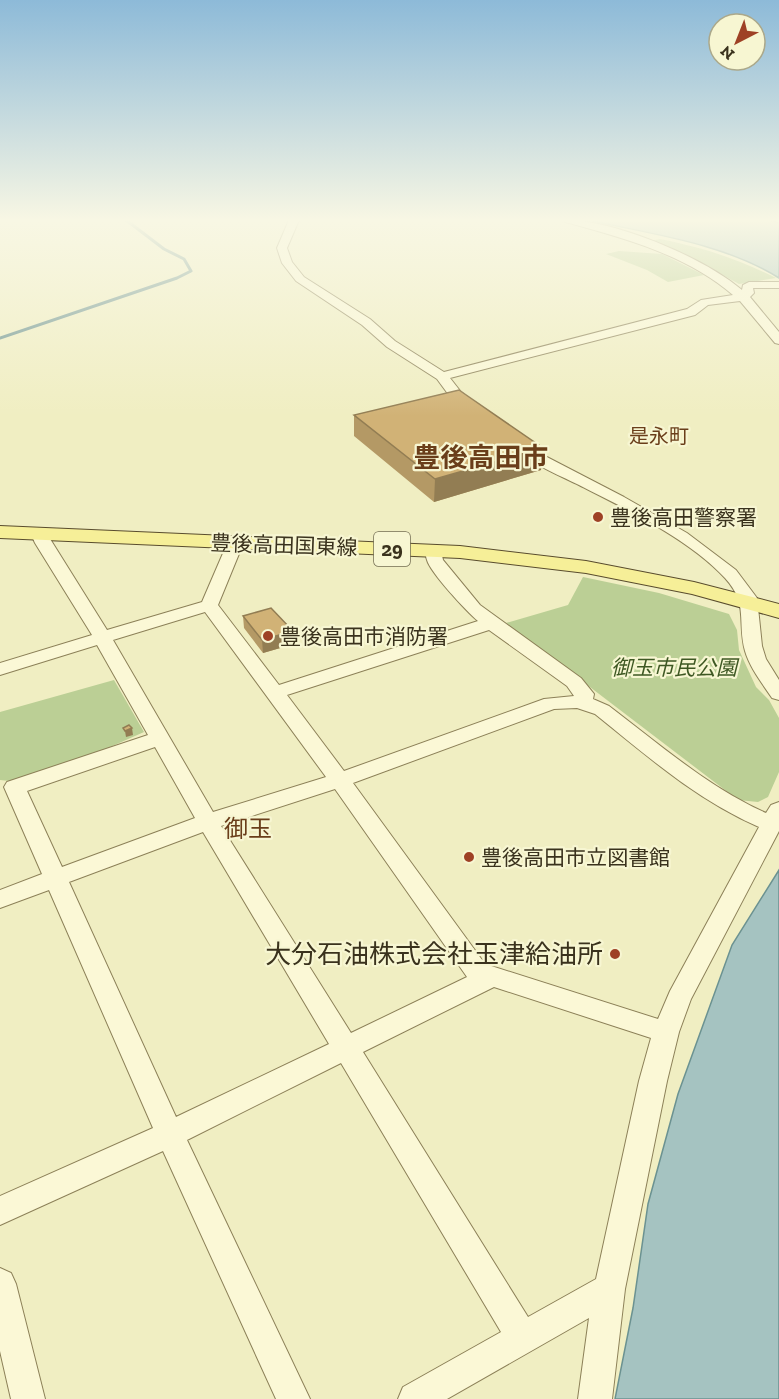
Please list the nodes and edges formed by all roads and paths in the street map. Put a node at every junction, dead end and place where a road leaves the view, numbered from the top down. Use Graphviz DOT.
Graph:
graph roads {
  1 [pos="310,285"];
  2 [pos="728,285"];
  3 [pos="749,285"];
  4 [pos="744,297"];
  5 [pos="779,340"];
  6 [pos="441,376"];
  7 [pos="489,421"];
  8 [pos="506,433"];
  9 [pos="0,532"];
  10 [pos="39,534"];
  11 [pos="235,544"];
  12 [pos="434,550"];
  13 [pos="750,603"];
  14 [pos="209,605"];
  15 [pos="779,611"];
  16 [pos="491,623"];
  17 [pos="102,637"];
  18 [pos="0,669"];
  19 [pos="273,693"];
  20 [pos="779,694"];
  21 [pos="583,702"];
  22 [pos="159,739"];
  23 [pos="340,780"];
  24 [pos="775,817"];
  25 [pos="208,822"];
  26 [pos="55,879"];
  27 [pos="0,899"];
  28 [pos="493,976"];
  29 [pos="666,1032"];
  30 [pos="347,1047"];
  31 [pos="170,1134"];
  32 [pos="0,1211"];
  33 [pos="0,1284"];
  34 [pos="609,1289"];
  35 [pos="523,1338"];
  36 [pos="28,1399"];
  37 [pos="293,1399"];
  38 [pos="415,1399"];
  39 [pos="595,1399"];
  1 -- 6 [label="street"];
  2 -- 4 [label="street"];
  3 -- 4 [label="street"];
  4 -- 5 [label="street"];
  4 -- 6 [label="street"];
  6 -- 7 [label="street"];
  8 -- 13 [label="street"];
  9 -- 10 [label="main road, 豊後高田国東線 / 29"];
  10 -- 11 [label="main road, 豊後高田国東線 / 29"];
  10 -- 17 [label="street"];
  11 -- 12 [label="main road, 豊後高田国東線 / 29"];
  11 -- 14 [label="street"];
  12 -- 13 [label="main road, 豊後高田国東線 / 29"];
  12 -- 16 [label="street"];
  13 -- 15 [label="main road, 豊後高田国東線 / 29"];
  13 -- 20 [label="street"];
  14 -- 17 [label="street"];
  14 -- 19 [label="street"];
  16 -- 19 [label="street"];
  16 -- 21 [label="street"];
  17 -- 18 [label="street"];
  17 -- 22 [label="street"];
  19 -- 23 [label="street"];
  21 -- 23 [label="street"];
  21 -- 24 [label="street"];
  22 -- 25 [label="street"];
  22 -- 26 [label="street"];
  23 -- 25 [label="street"];
  23 -- 28 [label="street"];
  24 -- 29 [label="street"];
  25 -- 26 [label="street"];
  25 -- 30 [label="street"];
  26 -- 27 [label="street"];
  26 -- 31 [label="street"];
  28 -- 29 [label="street"];
  28 -- 30 [label="street"];
  29 -- 34 [label="street"];
  30 -- 31 [label="street"];
  30 -- 35 [label="street"];
  31 -- 32 [label="street"];
  31 -- 37 [label="street"];
  33 -- 36 [label="street"];
  34 -- 35 [label="street"];
  34 -- 39 [label="street"];
  35 -- 38 [label="street"];
}
